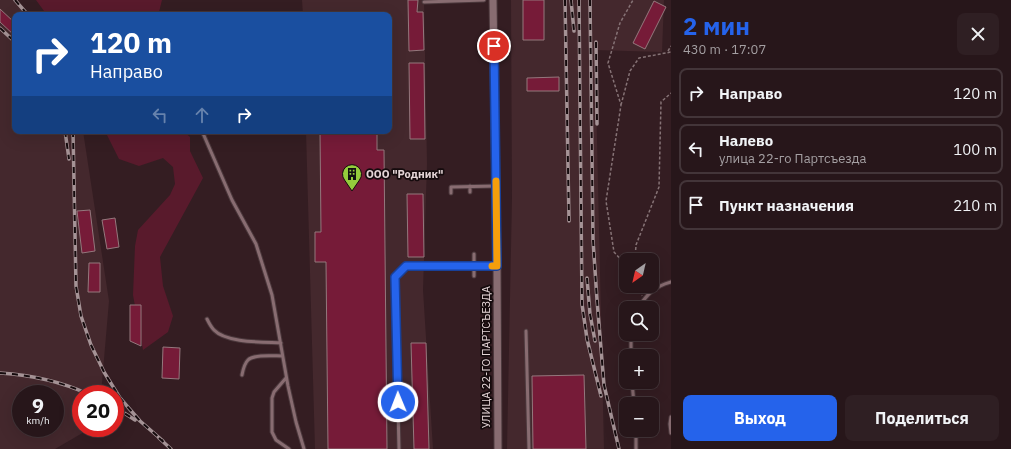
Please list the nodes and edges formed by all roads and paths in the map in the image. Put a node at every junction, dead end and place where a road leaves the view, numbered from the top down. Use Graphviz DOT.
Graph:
graph roads {
  1 [pos="484,0"];
  2 [pos="493,0"];
  3 [pos="633,0"];
  4 [pos="424,2"];
  5 [pos="671,46"];
  6 [pos="668,51"];
  7 [pos="671,52"];
  8 [pos="671,93"];
  9 [pos="621,105"];
  10 [pos="203,134"];
  11 [pos="470,186"];
  12 [pos="496,186"];
  13 [pos="451,192"];
  14 [pos="470,192"];
  15 [pos="635,253"];
  16 [pos="474,254"];
  17 [pos="619,257"];
  18 [pos="474,266"];
  19 [pos="497,266"];
  20 [pos="474,276"];
  21 [pos="671,282"];
  22 [pos="641,293"];
  23 [pos="643,299"];
  24 [pos="207,319"];
  25 [pos="526,331"];
  26 [pos="281,343"];
  27 [pos="282,356"];
  28 [pos="242,375"];
  29 [pos="286,378"];
  30 [pos="671,417"];
  31 [pos="671,433"];
  32 [pos="636,437"];
  33 [pos="289,449"];
  34 [pos="304,449"];
  35 [pos="399,449"];
  36 [pos="498,449"];
  37 [pos="529,449"];
  38 [pos="636,449"];
  1 -- 4 [label="lane"];
  2 -- 12 [label="street, УЛИЦА 22-ГО ПАРТСЪЕЗДА"];
  3 -- 9 [label="path"];
  5 -- 6 [label="path"];
  6 -- 7 [label="path"];
  6 -- 9 [label="path"];
  8 -- 15 [label="path"];
  9 -- 17 [label="path"];
  10 -- 26 [label="lane"];
  11 -- 12 [label="lane"];
  11 -- 13 [label="lane"];
  11 -- 14 [label="lane"];
  12 -- 19 [label="street, УЛИЦА 22-ГО ПАРТСЪЕЗДА"];
  16 -- 18 [label="lane"];
  18 -- 19 [label="lane"];
  18 -- 20 [label="lane"];
  18 -- 35 [label="lane"];
  19 -- 36 [label="street, УЛИЦА 22-ГО ПАРТСЪЕЗДА"];
  21 -- 23 [label="lane"];
  22 -- 23 [label="path"];
  24 -- 26 [label="lane"];
  25 -- 37 [label="lane"];
  26 -- 27 [label="lane"];
  27 -- 28 [label="lane"];
  27 -- 29 [label="lane"];
  29 -- 33 [label="lane"];
  29 -- 34 [label="lane"];
  30 -- 31 [label="lane"];
  32 -- 38 [label="lane"];
}
